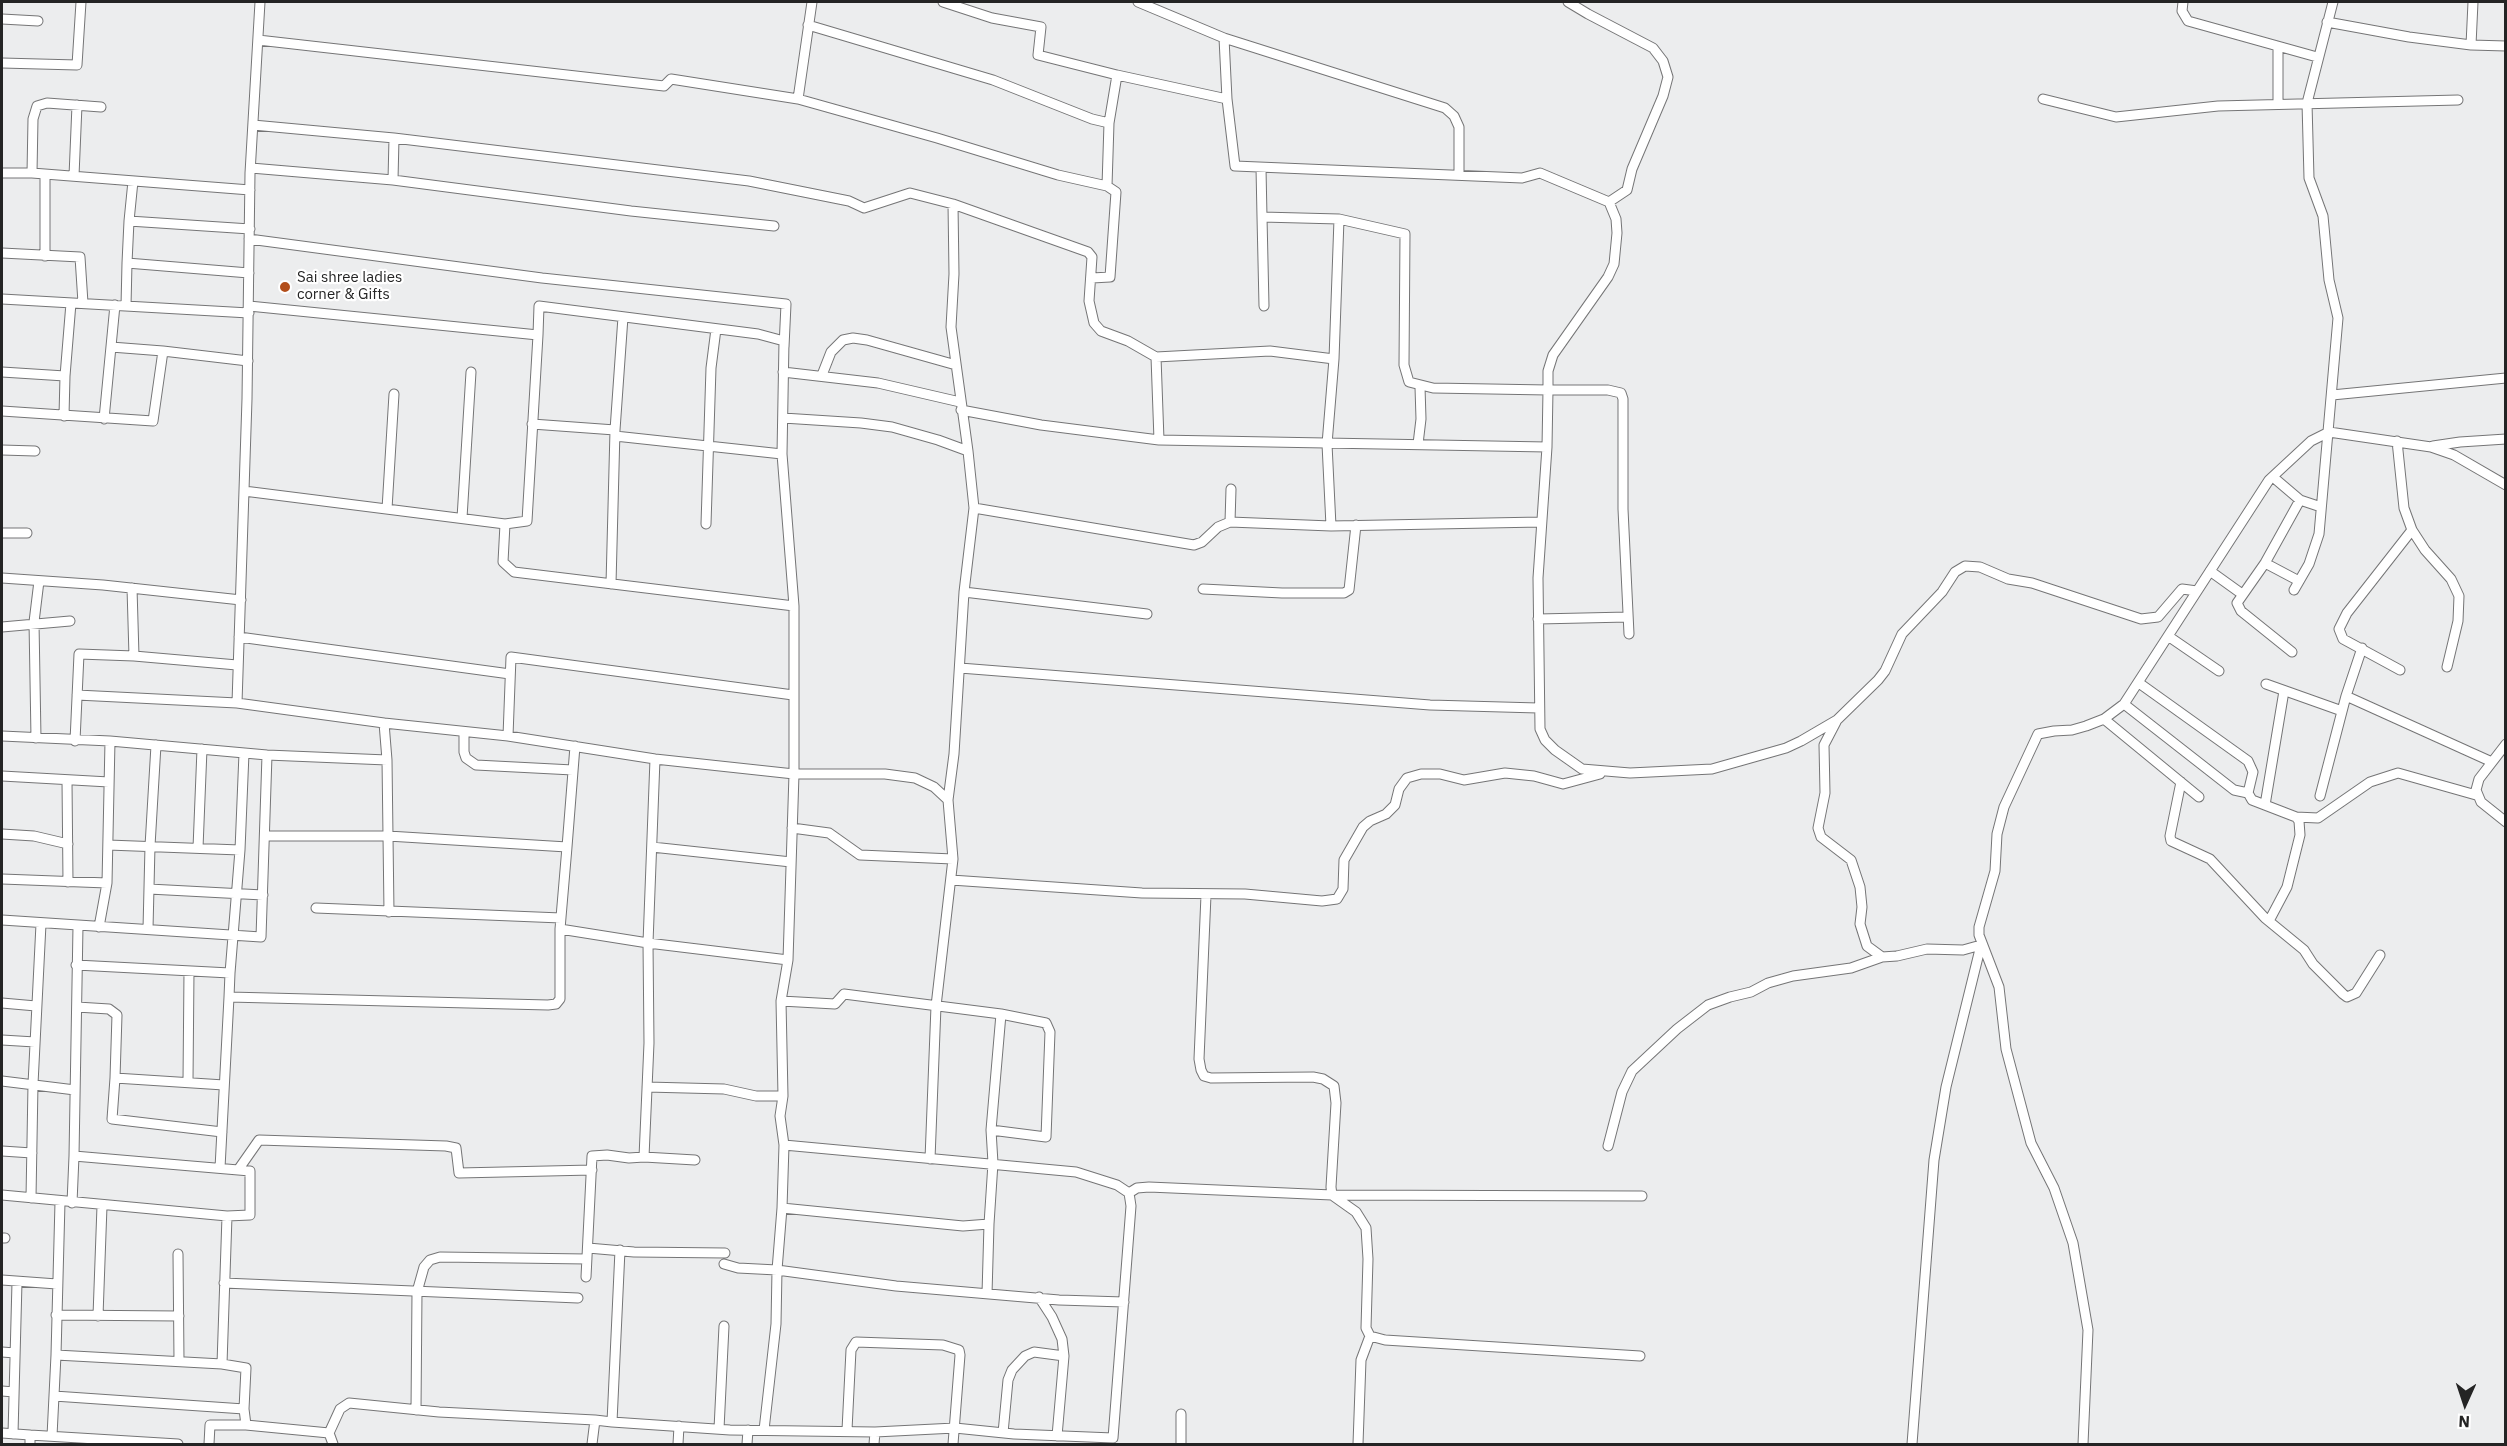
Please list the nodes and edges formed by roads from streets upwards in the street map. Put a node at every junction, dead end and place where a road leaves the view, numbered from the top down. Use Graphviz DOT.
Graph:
graph roads {
  1 [pos="81,2"];
  2 [pos="260,2"];
  3 [pos="812,2"];
  4 [pos="943,2"];
  5 [pos="1138,2"];
  6 [pos="1568,2"];
  7 [pos="2183,2"];
  8 [pos="2333,2"];
  9 [pos="2473,2"];
  10 [pos="2,19"];
  11 [pos="38,21"];
  12 [pos="2327,22"];
  13 [pos="808,26"];
  14 [pos="1224,38"];
  15 [pos="258,40"];
  16 [pos="2471,45"];
  17 [pos="2505,46"];
  18 [pos="2278,47"];
  19 [pos="2317,57"];
  20 [pos="2,63"];
  21 [pos="1118,75"];
  22 [pos="798,99"];
  23 [pos="1227,99"];
  24 [pos="2043,99"];
  25 [pos="2458,100"];
  26 [pos="2307,103"];
  27 [pos="2278,104"];
  28 [pos="77,105"];
  29 [pos="101,107"];
  30 [pos="1108,123"];
  31 [pos="253,125"];
  32 [pos="394,138"];
  33 [pos="250,168"];
  34 [pos="1261,168"];
  35 [pos="2,173"];
  36 [pos="32,173"];
  37 [pos="45,174"];
  38 [pos="1459,174"];
  39 [pos="74,176"];
  40 [pos="393,180"];
  41 [pos="133,181"];
  42 [pos="1107,186"];
  43 [pos="250,190"];
  44 [pos="1609,201"];
  45 [pos="953,204"];
  46 [pos="1262,217"];
  47 [pos="1339,219"];
  48 [pos="129,221"];
  49 [pos="774,226"];
  50 [pos="250,229"];
  51 [pos="249,239"];
  52 [pos="2,254"];
  53 [pos="45,256"];
  54 [pos="127,262"];
  55 [pos="249,273"];
  56 [pos="1092,278"];
  57 [pos="2,299"];
  58 [pos="71,303"];
  59 [pos="83,303"];
  60 [pos="115,305"];
  61 [pos="126,306"];
  62 [pos="1264,306"];
  63 [pos="249,310"];
  64 [pos="623,317"];
  65 [pos="716,329"];
  66 [pos="538,335"];
  67 [pos="111,347"];
  68 [pos="784,347"];
  69 [pos="163,351"];
  70 [pos="1156,357"];
  71 [pos="1334,359"];
  72 [pos="248,361"];
  73 [pos="956,365"];
  74 [pos="2,372"];
  75 [pos="471,372"];
  76 [pos="783,372"];
  77 [pos="822,375"];
  78 [pos="65,376"];
  79 [pos="2505,378"];
  80 [pos="1420,387"];
  81 [pos="1548,390"];
  82 [pos="394,394"];
  83 [pos="2332,395"];
  84 [pos="961,406"];
  85 [pos="2,411"];
  86 [pos="64,416"];
  87 [pos="783,418"];
  88 [pos="104,419"];
  89 [pos="532,424"];
  90 [pos="2329,432"];
  91 [pos="615,433"];
  92 [pos="2505,439"];
  93 [pos="1159,440"];
  94 [pos="2397,441"];
  95 [pos="1327,444"];
  96 [pos="1418,444"];
  97 [pos="709,446"];
  98 [pos="1547,447"];
  99 [pos="2431,447"];
  100 [pos="2,450"];
  101 [pos="35,451"];
  102 [pos="968,451"];
  103 [pos="782,454"];
  104 [pos="2273,477"];
  105 [pos="2505,485"];
  106 [pos="1232,489"];
  107 [pos="244,491"];
  108 [pos="2300,500"];
  109 [pos="2321,507"];
  110 [pos="974,508"];
  111 [pos="387,509"];
  112 [pos="462,518"];
  113 [pos="1230,522"];
  114 [pos="1541,522"];
  115 [pos="505,524"];
  116 [pos="706,524"];
  117 [pos="1356,525"];
  118 [pos="1331,526"];
  119 [pos="2412,530"];
  120 [pos="2,533"];
  121 [pos="27,533"];
  122 [pos="2265,563"];
  123 [pos="2210,571"];
  124 [pos="2,578"];
  125 [pos="39,581"];
  126 [pos="2299,581"];
  127 [pos="611,584"];
  128 [pos="132,588"];
  129 [pos="1203,589"];
  130 [pos="2294,590"];
  131 [pos="2197,591"];
  132 [pos="964,592"];
  133 [pos="2242,594"];
  134 [pos="241,600"];
  135 [pos="794,606"];
  136 [pos="1147,614"];
  137 [pos="1628,617"];
  138 [pos="1538,619"];
  139 [pos="70,621"];
  140 [pos="34,622"];
  141 [pos="2,627"];
  142 [pos="1629,634"];
  143 [pos="2168,636"];
  144 [pos="239,637"];
  145 [pos="2362,648"];
  146 [pos="2292,651"];
  147 [pos="134,656"];
  148 [pos="237,665"];
  149 [pos="2447,667"];
  150 [pos="960,668"];
  151 [pos="2400,670"];
  152 [pos="2219,671"];
  153 [pos="510,674"];
  154 [pos="2139,683"];
  155 [pos="2266,684"];
  156 [pos="2284,691"];
  157 [pos="793,694"];
  158 [pos="77,695"];
  159 [pos="2346,696"];
  160 [pos="237,703"];
  161 [pos="2124,704"];
  162 [pos="1538,708"];
  163 [pos="2342,711"];
  164 [pos="2104,719"];
  165 [pos="1837,720"];
  166 [pos="384,723"];
  167 [pos="464,732"];
  168 [pos="2,736"];
  169 [pos="508,736"];
  170 [pos="36,738"];
  171 [pos="75,741"];
  172 [pos="110,741"];
  173 [pos="2505,744"];
  174 [pos="156,745"];
  175 [pos="575,746"];
  176 [pos="202,749"];
  177 [pos="244,753"];
  178 [pos="267,754"];
  179 [pos="2502,755"];
  180 [pos="655,759"];
  181 [pos="387,760"];
  182 [pos="2492,762"];
  183 [pos="573,770"];
  184 [pos="1608,772"];
  185 [pos="794,774"];
  186 [pos="2,776"];
  187 [pos="67,781"];
  188 [pos="109,782"];
  189 [pos="2181,782"];
  190 [pos="2248,794"];
  191 [pos="2476,795"];
  192 [pos="2320,796"];
  193 [pos="2199,797"];
  194 [pos="948,800"];
  195 [pos="2265,805"];
  196 [pos="2296,817"];
  197 [pos="2505,822"];
  198 [pos="792,828"];
  199 [pos="2,834"];
  200 [pos="265,836"];
  201 [pos="388,836"];
  202 [pos="68,844"];
  203 [pos="108,845"];
  204 [pos="150,846"];
  205 [pos="567,847"];
  206 [pos="652,847"];
  207 [pos="198,848"];
  208 [pos="240,850"];
  209 [pos="952,859"];
  210 [pos="791,862"];
  211 [pos="2,879"];
  212 [pos="951,880"];
  213 [pos="68,882"];
  214 [pos="106,883"];
  215 [pos="149,889"];
  216 [pos="237,894"];
  217 [pos="262,895"];
  218 [pos="1206,895"];
  219 [pos="316,908"];
  220 [pos="388,912"];
  221 [pos="561,918"];
  222 [pos="2,920"];
  223 [pos="2270,921"];
  224 [pos="41,924"];
  225 [pos="78,926"];
  226 [pos="99,927"];
  227 [pos="148,929"];
  228 [pos="560,929"];
  229 [pos="234,935"];
  230 [pos="648,942"];
  231 [pos="1982,945"];
  232 [pos="2380,955"];
  233 [pos="1882,957"];
  234 [pos="788,960"];
  235 [pos="76,965"];
  236 [pos="189,971"];
  237 [pos="230,973"];
  238 [pos="229,997"];
  239 [pos="781,1001"];
  240 [pos="2,1003"];
  241 [pos="36,1006"];
  242 [pos="936,1006"];
  243 [pos="77,1007"];
  244 [pos="1001,1014"];
  245 [pos="2,1040"];
  246 [pos="35,1042"];
  247 [pos="116,1078"];
  248 [pos="2,1081"];
  249 [pos="188,1081"];
  250 [pos="33,1083"];
  251 [pos="224,1085"];
  252 [pos="647,1087"];
  253 [pos="75,1090"];
  254 [pos="783,1096"];
  255 [pos="991,1130"];
  256 [pos="222,1132"];
  257 [pos="784,1145"];
  258 [pos="1608,1146"];
  259 [pos="2,1151"];
  260 [pos="32,1153"];
  261 [pos="74,1155"];
  262 [pos="644,1157"];
  263 [pos="930,1158"];
  264 [pos="695,1160"];
  265 [pos="993,1164"];
  266 [pos="220,1168"];
  267 [pos="238,1170"];
  268 [pos="592,1170"];
  269 [pos="1129,1193"];
  270 [pos="2,1195"];
  271 [pos="1332,1195"];
  272 [pos="1642,1196"];
  273 [pos="32,1198"];
  274 [pos="60,1202"];
  275 [pos="72,1203"];
  276 [pos="102,1206"];
  277 [pos="782,1208"];
  278 [pos="227,1216"];
  279 [pos="989,1224"];
  280 [pos="588,1248"];
  281 [pos="620,1250"];
  282 [pos="725,1252"];
  283 [pos="178,1254"];
  284 [pos="587,1259"];
  285 [pos="724,1264"];
  286 [pos="777,1270"];
  287 [pos="585,1277"];
  288 [pos="2,1280"];
  289 [pos="17,1282"];
  290 [pos="224,1283"];
  291 [pos="57,1284"];
  292 [pos="417,1292"];
  293 [pos="987,1294"];
  294 [pos="1039,1297"];
  295 [pos="578,1298"];
  296 [pos="1124,1302"];
  297 [pos="56,1316"];
  298 [pos="98,1316"];
  299 [pos="178,1316"];
  300 [pos="724,1326"];
  301 [pos="1370,1336"];
  302 [pos="2,1352"];
  303 [pos="15,1353"];
  304 [pos="56,1355"];
  305 [pos="1064,1356"];
  306 [pos="1640,1356"];
  307 [pos="179,1360"];
  308 [pos="222,1364"];
  309 [pos="2,1391"];
  310 [pos="14,1392"];
  311 [pos="54,1396"];
  312 [pos="244,1409"];
  313 [pos="416,1410"];
  314 [pos="1181,1414"];
  315 [pos="595,1420"];
  316 [pos="612,1422"];
  317 [pos="246,1425"];
  318 [pos="679,1426"];
  319 [pos="954,1428"];
  320 [pos="719,1429"];
  321 [pos="748,1430"];
  322 [pos="764,1430"];
  323 [pos="847,1430"];
  324 [pos="875,1432"];
  325 [pos="2,1433"];
  326 [pos="329,1433"];
  327 [pos="1003,1433"];
  328 [pos="13,1434"];
  329 [pos="52,1436"];
  330 [pos="1058,1436"];
  331 [pos="30,1439"];
  332 [pos="1014,1439"];
  333 [pos="1113,1441"];
  334 [pos="172,1444"];
  335 [pos="178,1444"];
  336 [pos="210,1444"];
  337 [pos="333,1444"];
  338 [pos="592,1444"];
  339 [pos="678,1444"];
  340 [pos="747,1444"];
  341 [pos="874,1444"];
  342 [pos="953,1444"];
  343 [pos="1181,1444"];
  344 [pos="1358,1444"];
  345 [pos="1912,1444"];
  346 [pos="2083,1444"];
  1 -- 20 [label="street"];
  2 -- 15 [label="street"];
  3 -- 13 [label="street"];
  4 -- 21 [label="street"];
  5 -- 14 [label="street"];
  6 -- 44 [label="street"];
  7 -- 18 [label="street"];
  8 -- 12 [label="street"];
  9 -- 16 [label="street"];
  10 -- 11 [label="street"];
  12 -- 16 [label="street"];
  12 -- 19 [label="street"];
  13 -- 22 [label="street"];
  13 -- 30 [label="street"];
  14 -- 23 [label="street"];
  14 -- 38 [label="street"];
  15 -- 22 [label="street"];
  15 -- 31 [label="street"];
  16 -- 17 [label="street"];
  18 -- 19 [label="street"];
  18 -- 27 [label="street"];
  19 -- 26 [label="street"];
  21 -- 23 [label="street"];
  21 -- 30 [label="street"];
  22 -- 42 [label="street"];
  23 -- 34 [label="street"];
  24 -- 27 [label="street"];
  25 -- 26 [label="street"];
  26 -- 27 [label="street"];
  26 -- 83 [label="street"];
  28 -- 29 [label="street"];
  28 -- 36 [label="street"];
  28 -- 39 [label="street"];
  30 -- 42 [label="street"];
  31 -- 32 [label="street"];
  31 -- 33 [label="street"];
  32 -- 40 [label="street"];
  32 -- 45 [label="street"];
  33 -- 40 [label="street"];
  33 -- 43 [label="street"];
  34 -- 38 [label="street"];
  34 -- 46 [label="street"];
  35 -- 36 [label="street"];
  36 -- 37 [label="street"];
  37 -- 39 [label="street"];
  37 -- 53 [label="street"];
  38 -- 44 [label="street"];
  39 -- 41 [label="street"];
  40 -- 49 [label="street"];
  41 -- 43 [label="street"];
  41 -- 48 [label="street"];
  42 -- 56 [label="street"];
  43 -- 50 [label="street"];
  44 -- 81 [label="street"];
  45 -- 56 [label="street"];
  45 -- 73 [label="street"];
  46 -- 47 [label="street"];
  46 -- 62 [label="street"];
  47 -- 71 [label="street"];
  47 -- 80 [label="street"];
  48 -- 50 [label="street"];
  48 -- 54 [label="street"];
  50 -- 51 [label="street"];
  51 -- 55 [label="street"];
  51 -- 68 [label="street"];
  52 -- 53 [label="street"];
  53 -- 59 [label="street"];
  54 -- 55 [label="street"];
  54 -- 61 [label="street"];
  55 -- 63 [label="street"];
  56 -- 70 [label="street"];
  57 -- 58 [label="street"];
  58 -- 59 [label="street"];
  58 -- 78 [label="street"];
  59 -- 60 [label="street"];
  60 -- 61 [label="street"];
  60 -- 67 [label="street"];
  61 -- 63 [label="street"];
  63 -- 66 [label="street"];
  63 -- 72 [label="street"];
  64 -- 65 [label="street"];
  64 -- 66 [label="street"];
  64 -- 91 [label="street"];
  65 -- 68 [label="street"];
  65 -- 97 [label="street"];
  66 -- 89 [label="street"];
  67 -- 69 [label="street"];
  67 -- 88 [label="street"];
  68 -- 76 [label="street"];
  69 -- 72 [label="street"];
  69 -- 88 [label="street"];
  70 -- 71 [label="street"];
  70 -- 93 [label="street"];
  71 -- 95 [label="street"];
  72 -- 107 [label="street"];
  73 -- 77 [label="street"];
  73 -- 84 [label="street"];
  74 -- 78 [label="street"];
  75 -- 112 [label="street"];
  76 -- 77 [label="street"];
  76 -- 87 [label="street"];
  77 -- 84 [label="street"];
  78 -- 86 [label="street"];
  79 -- 83 [label="street"];
  80 -- 81 [label="street"];
  80 -- 96 [label="street"];
  81 -- 98 [label="street"];
  81 -- 137 [label="street"];
  82 -- 111 [label="street"];
  83 -- 90 [label="street"];
  84 -- 93 [label="street"];
  84 -- 102 [label="street"];
  85 -- 86 [label="street"];
  86 -- 88 [label="street"];
  87 -- 102 [label="street"];
  87 -- 103 [label="street"];
  89 -- 91 [label="street"];
  89 -- 115 [label="street"];
  90 -- 94 [label="street"];
  90 -- 104 [label="street"];
  90 -- 109 [label="street"];
  91 -- 97 [label="street"];
  91 -- 127 [label="street"];
  92 -- 99 [label="street"];
  93 -- 95 [label="street"];
  94 -- 99 [label="street"];
  94 -- 119 [label="street"];
  95 -- 96 [label="street"];
  95 -- 118 [label="street"];
  96 -- 98 [label="street"];
  97 -- 103 [label="street"];
  97 -- 116 [label="street"];
  98 -- 114 [label="street"];
  99 -- 105 [label="street"];
  100 -- 101 [label="street"];
  102 -- 110 [label="street"];
  103 -- 135 [label="street"];
  104 -- 108 [label="street"];
  104 -- 123 [label="street"];
  106 -- 113 [label="street"];
  107 -- 111 [label="street"];
  107 -- 134 [label="street"];
  108 -- 109 [label="street"];
  108 -- 122 [label="street"];
  109 -- 126 [label="street"];
  110 -- 113 [label="street"];
  110 -- 132 [label="street"];
  111 -- 112 [label="street"];
  112 -- 115 [label="street"];
  113 -- 118 [label="street"];
  114 -- 117 [label="street"];
  114 -- 138 [label="street"];
  115 -- 127 [label="street"];
  117 -- 118 [label="street"];
  117 -- 129 [label="street"];
  119 -- 145 [label="street"];
  119 -- 149 [label="street"];
  120 -- 121 [label="street"];
  122 -- 126 [label="street"];
  122 -- 133 [label="street"];
  123 -- 131 [label="street"];
  123 -- 133 [label="street"];
  124 -- 125 [label="street"];
  125 -- 128 [label="street"];
  125 -- 140 [label="street"];
  126 -- 130 [label="street"];
  127 -- 135 [label="street"];
  128 -- 134 [label="street"];
  128 -- 147 [label="street"];
  131 -- 143 [label="street"];
  131 -- 165 [label="street"];
  132 -- 136 [label="street"];
  132 -- 150 [label="street"];
  133 -- 146 [label="street"];
  134 -- 144 [label="street"];
  135 -- 157 [label="street"];
  137 -- 138 [label="street"];
  137 -- 142 [label="street"];
  138 -- 162 [label="street"];
  139 -- 140 [label="street"];
  140 -- 141 [label="street"];
  140 -- 170 [label="street"];
  143 -- 152 [label="street"];
  143 -- 154 [label="street"];
  144 -- 148 [label="street"];
  144 -- 153 [label="street"];
  145 -- 151 [label="street"];
  145 -- 159 [label="street"];
  147 -- 148 [label="street"];
  147 -- 158 [label="street"];
  148 -- 160 [label="street"];
  150 -- 162 [label="street"];
  150 -- 194 [label="street"];
  153 -- 157 [label="street"];
  153 -- 169 [label="street"];
  154 -- 161 [label="street"];
  154 -- 190 [label="street"];
  155 -- 156 [label="street"];
  156 -- 163 [label="street"];
  156 -- 195 [label="street"];
  157 -- 185 [label="street"];
  158 -- 160 [label="street"];
  158 -- 171 [label="street"];
  159 -- 163 [label="street"];
  159 -- 182 [label="street"];
  160 -- 166 [label="street"];
  161 -- 164 [label="street"];
  161 -- 190 [label="street"];
  162 -- 184 [label="street"];
  163 -- 192 [label="street"];
  164 -- 189 [label="street"];
  164 -- 231 [label="street"];
  165 -- 184 [label="street"];
  165 -- 233 [label="street"];
  166 -- 167 [label="street"];
  166 -- 181 [label="street"];
  167 -- 169 [label="street"];
  167 -- 183 [label="street"];
  168 -- 170 [label="street"];
  169 -- 175 [label="street"];
  170 -- 171 [label="street"];
  171 -- 172 [label="street"];
  172 -- 174 [label="street"];
  172 -- 188 [label="street"];
  173 -- 179 [label="street"];
  174 -- 176 [label="street"];
  174 -- 204 [label="street"];
  175 -- 180 [label="street"];
  175 -- 183 [label="street"];
  176 -- 177 [label="street"];
  176 -- 207 [label="street"];
  177 -- 178 [label="street"];
  177 -- 208 [label="street"];
  178 -- 181 [label="street"];
  178 -- 200 [label="street"];
  179 -- 182 [label="street"];
  180 -- 185 [label="street"];
  180 -- 206 [label="street"];
  181 -- 201 [label="street"];
  182 -- 191 [label="street"];
  183 -- 205 [label="street"];
  184 -- 218 [label="street"];
  185 -- 194 [label="street"];
  185 -- 198 [label="street"];
  186 -- 187 [label="street"];
  187 -- 188 [label="street"];
  187 -- 202 [label="street"];
  188 -- 203 [label="street"];
  189 -- 193 [label="street"];
  189 -- 223 [label="street"];
  190 -- 195 [label="street"];
  191 -- 196 [label="street"];
  191 -- 197 [label="street"];
  194 -- 209 [label="street"];
  195 -- 196 [label="street"];
  196 -- 223 [label="street"];
  198 -- 209 [label="street"];
  198 -- 210 [label="street"];
  199 -- 202 [label="street"];
  200 -- 201 [label="street"];
  200 -- 217 [label="street"];
  201 -- 205 [label="street"];
  201 -- 220 [label="street"];
  202 -- 213 [label="street"];
  203 -- 204 [label="street"];
  203 -- 214 [label="street"];
  204 -- 207 [label="street"];
  204 -- 215 [label="street"];
  205 -- 221 [label="street"];
  206 -- 210 [label="street"];
  206 -- 230 [label="street"];
  207 -- 208 [label="street"];
  208 -- 216 [label="street"];
  209 -- 212 [label="street"];
  210 -- 234 [label="street"];
  211 -- 213 [label="street"];
  212 -- 218 [label="street"];
  212 -- 242 [label="street"];
  213 -- 214 [label="street"];
  214 -- 226 [label="street"];
  215 -- 216 [label="street"];
  215 -- 227 [label="street"];
  216 -- 217 [label="street"];
  216 -- 229 [label="street"];
  217 -- 229 [label="street"];
  218 -- 271 [label="street"];
  219 -- 220 [label="street"];
  220 -- 221 [label="street"];
  221 -- 228 [label="street"];
  222 -- 224 [label="street"];
  223 -- 232 [label="street"];
  224 -- 225 [label="street"];
  224 -- 241 [label="street"];
  225 -- 226 [label="street"];
  225 -- 235 [label="street"];
  226 -- 227 [label="street"];
  227 -- 229 [label="street"];
  228 -- 230 [label="street"];
  228 -- 238 [label="street"];
  229 -- 237 [label="street"];
  230 -- 234 [label="street"];
  230 -- 252 [label="street"];
  231 -- 233 [label="street"];
  231 -- 345 [label="street"];
  231 -- 346 [label="street"];
  233 -- 258 [label="street"];
  234 -- 239 [label="street"];
  235 -- 236 [label="street"];
  235 -- 243 [label="street"];
  236 -- 237 [label="street"];
  236 -- 249 [label="street"];
  237 -- 238 [label="street"];
  238 -- 251 [label="street"];
  239 -- 242 [label="street"];
  239 -- 254 [label="street"];
  240 -- 241 [label="street"];
  241 -- 246 [label="street"];
  242 -- 244 [label="street"];
  242 -- 263 [label="street"];
  243 -- 247 [label="street"];
  243 -- 253 [label="street"];
  244 -- 255 [label="street"];
  244 -- 255 [label="street"];
  245 -- 246 [label="street"];
  246 -- 250 [label="street"];
  247 -- 249 [label="street"];
  247 -- 256 [label="street"];
  248 -- 250 [label="street"];
  249 -- 251 [label="street"];
  250 -- 253 [label="street"];
  250 -- 260 [label="street"];
  251 -- 256 [label="street"];
  252 -- 254 [label="street"];
  252 -- 262 [label="street"];
  253 -- 261 [label="street"];
  254 -- 257 [label="street"];
  255 -- 265 [label="street"];
  256 -- 266 [label="street"];
  257 -- 263 [label="street"];
  257 -- 277 [label="street"];
  259 -- 260 [label="street"];
  260 -- 273 [label="street"];
  261 -- 266 [label="street"];
  261 -- 275 [label="street"];
  262 -- 264 [label="street"];
  262 -- 268 [label="street"];
  263 -- 265 [label="street"];
  265 -- 269 [label="street"];
  265 -- 279 [label="street"];
  266 -- 267 [label="street"];
  267 -- 268 [label="street"];
  267 -- 278 [label="street"];
  268 -- 280 [label="street"];
  269 -- 271 [label="street"];
  269 -- 296 [label="street"];
  270 -- 273 [label="street"];
  271 -- 272 [label="street"];
  271 -- 301 [label="street"];
  273 -- 274 [label="street"];
  274 -- 275 [label="street"];
  274 -- 291 [label="street"];
  275 -- 276 [label="street"];
  276 -- 278 [label="street"];
  276 -- 298 [label="street"];
  277 -- 279 [label="street"];
  277 -- 286 [label="street"];
  278 -- 290 [label="street"];
  279 -- 293 [label="street"];
  280 -- 281 [label="street"];
  280 -- 284 [label="street"];
  281 -- 282 [label="street"];
  281 -- 316 [label="street"];
  283 -- 299 [label="street"];
  284 -- 287 [label="street"];
  284 -- 292 [label="street"];
  285 -- 286 [label="street"];
  286 -- 293 [label="street"];
  286 -- 322 [label="street"];
  288 -- 289 [label="street"];
  289 -- 291 [label="street"];
  289 -- 303 [label="street"];
  290 -- 292 [label="street"];
  290 -- 308 [label="street"];
  291 -- 297 [label="street"];
  292 -- 295 [label="street"];
  292 -- 313 [label="street"];
  293 -- 294 [label="street"];
  294 -- 296 [label="street"];
  294 -- 305 [label="street"];
  296 -- 333 [label="street"];
  297 -- 298 [label="street"];
  297 -- 304 [label="street"];
  298 -- 299 [label="street"];
  299 -- 307 [label="street"];
  300 -- 320 [label="street"];
  301 -- 306 [label="street"];
  301 -- 344 [label="street"];
  302 -- 303 [label="street"];
  303 -- 310 [label="street"];
  304 -- 307 [label="street"];
  304 -- 311 [label="street"];
  305 -- 327 [label="street"];
  305 -- 330 [label="street"];
  307 -- 308 [label="street"];
  308 -- 312 [label="street"];
  309 -- 310 [label="street"];
  310 -- 328 [label="street"];
  311 -- 312 [label="street"];
  311 -- 329 [label="street"];
  312 -- 317 [label="street"];
  313 -- 315 [label="street"];
  313 -- 326 [label="street"];
  314 -- 343 [label="street"];
  315 -- 316 [label="street"];
  315 -- 338 [label="street"];
  316 -- 318 [label="street"];
  317 -- 326 [label="street"];
  317 -- 336 [label="street"];
  318 -- 320 [label="street"];
  318 -- 339 [label="street"];
  319 -- 323 [label="street"];
  319 -- 324 [label="street"];
  319 -- 327 [label="street"];
  319 -- 342 [label="street"];
  320 -- 321 [label="street"];
  321 -- 322 [label="street"];
  321 -- 340 [label="street"];
  322 -- 323 [label="street"];
  323 -- 324 [label="street"];
  324 -- 341 [label="street"];
  325 -- 328 [label="street"];
  326 -- 337 [label="street"];
  327 -- 332 [label="street"];
  328 -- 331 [label="street"];
  329 -- 331 [label="street"];
  329 -- 334 [label="street"];
  330 -- 332 [label="street"];
  330 -- 333 [label="street"];
  334 -- 335 [label="street"];
}
